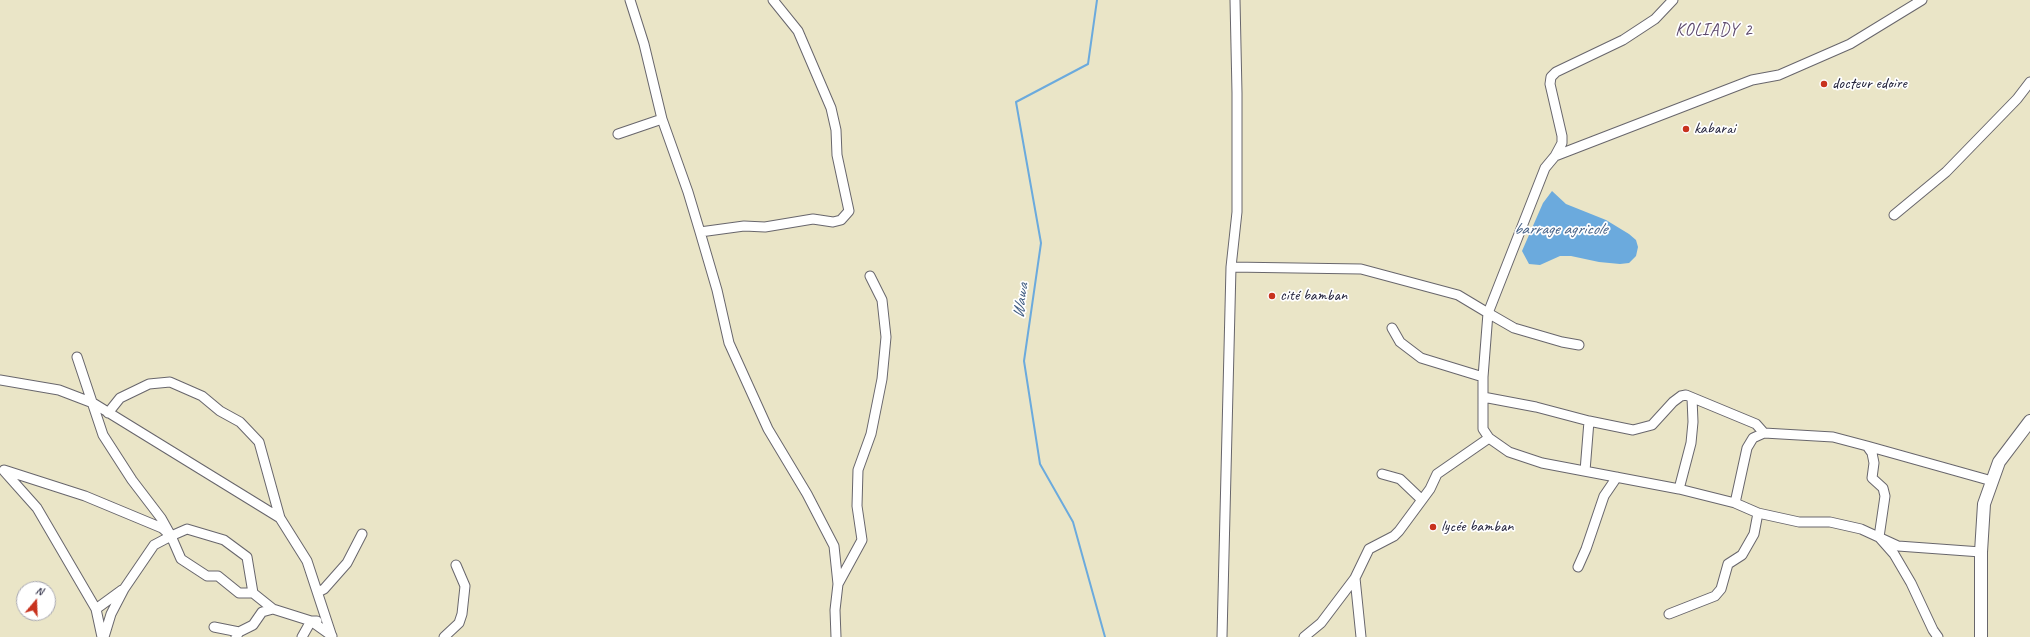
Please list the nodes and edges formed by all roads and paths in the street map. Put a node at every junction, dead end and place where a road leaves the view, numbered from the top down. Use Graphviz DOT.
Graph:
graph roads {
  1 [pos="630,0"];
  2 [pos="773,0"];
  3 [pos="1236,0"];
  4 [pos="1673,0"];
  5 [pos="1922,0"];
  6 [pos="2030,82"];
  7 [pos="662,119"];
  8 [pos="618,134"];
  9 [pos="1555,156"];
  10 [pos="1894,216"];
  11 [pos="700,232"];
  12 [pos="1231,267"];
  13 [pos="870,276"];
  14 [pos="1488,313"];
  15 [pos="1392,328"];
  16 [pos="1579,345"];
  17 [pos="77,357"];
  18 [pos="1483,377"];
  19 [pos="0,380"];
  20 [pos="1483,397"];
  21 [pos="1692,398"];
  22 [pos="93,403"];
  23 [pos="108,412"];
  24 [pos="1589,421"];
  25 [pos="2030,421"];
  26 [pos="1764,433"];
  27 [pos="1489,438"];
  28 [pos="1867,446"];
  29 [pos="2,468"];
  30 [pos="1585,471"];
  31 [pos="1382,474"];
  32 [pos="1617,477"];
  33 [pos="1992,481"];
  34 [pos="1679,489"];
  35 [pos="1422,500"];
  36 [pos="1735,503"];
  37 [pos="1758,513"];
  38 [pos="280,518"];
  39 [pos="362,534"];
  40 [pos="171,536"];
  41 [pos="1879,538"];
  42 [pos="1896,550"];
  43 [pos="1981,552"];
  44 [pos="456,564"];
  45 [pos="1578,567"];
  46 [pos="1355,578"];
  47 [pos="838,584"];
  48 [pos="124,589"];
  49 [pos="318,592"];
  50 [pos="253,593"];
  51 [pos="96,609"];
  52 [pos="273,609"];
  53 [pos="1669,614"];
  54 [pos="311,621"];
  55 [pos="327,622"];
  56 [pos="214,626"];
  57 [pos="237,635"];
  58 [pos="332,636"];
  59 [pos="103,637"];
  60 [pos="302,637"];
  61 [pos="444,637"];
  62 [pos="836,637"];
  63 [pos="1222,637"];
  64 [pos="1304,637"];
  65 [pos="1361,637"];
  66 [pos="1938,637"];
  67 [pos="1981,637"];
  1 -- 7 [label="street"];
  2 -- 11 [label="street"];
  3 -- 12 [label="street"];
  4 -- 9 [label="street"];
  5 -- 9 [label="street"];
  6 -- 10 [label="street"];
  7 -- 8 [label="street"];
  7 -- 11 [label="street"];
  9 -- 14 [label="street"];
  11 -- 47 [label="street"];
  12 -- 14 [label="street"];
  12 -- 63 [label="street"];
  13 -- 47 [label="street"];
  14 -- 16 [label="street"];
  14 -- 18 [label="street"];
  15 -- 18 [label="street"];
  17 -- 22 [label="street"];
  18 -- 20 [label="street"];
  19 -- 22 [label="street"];
  20 -- 24 [label="street"];
  20 -- 27 [label="street"];
  21 -- 24 [label="street"];
  21 -- 26 [label="street"];
  21 -- 34 [label="street"];
  22 -- 23 [label="street"];
  22 -- 40 [label="street"];
  23 -- 38 [label="street"];
  23 -- 38 [label="street"];
  24 -- 30 [label="street"];
  25 -- 33 [label="main road"];
  26 -- 28 [label="street"];
  26 -- 36 [label="street"];
  27 -- 30 [label="street"];
  27 -- 35 [label="street"];
  28 -- 33 [label="street"];
  28 -- 41 [label="street"];
  29 -- 40 [label="street"];
  29 -- 51 [label="street"];
  30 -- 32 [label="street"];
  31 -- 35 [label="street"];
  32 -- 34 [label="street"];
  32 -- 45 [label="street"];
  33 -- 43 [label="main road"];
  34 -- 36 [label="street"];
  35 -- 46 [label="street"];
  36 -- 37 [label="street"];
  37 -- 41 [label="street"];
  37 -- 53 [label="street"];
  38 -- 49 [label="street"];
  39 -- 49 [label="street"];
  40 -- 48 [label="street"];
  40 -- 50 [label="street"];
  40 -- 50 [label="street"];
  41 -- 42 [label="street"];
  42 -- 43 [label="street"];
  42 -- 66 [label="street"];
  43 -- 67 [label="main road"];
  44 -- 61 [label="street"];
  46 -- 64 [label="street"];
  46 -- 65 [label="street"];
  47 -- 62 [label="street"];
  48 -- 51 [label="street"];
  48 -- 59 [label="street"];
  49 -- 55 [label="street"];
  50 -- 52 [label="street"];
  51 -- 59 [label="street"];
  52 -- 54 [label="street"];
  52 -- 57 [label="street"];
  54 -- 55 [label="street"];
  54 -- 58 [label="street"];
  54 -- 60 [label="street"];
  55 -- 58 [label="street"];
  56 -- 57 [label="street"];
}
